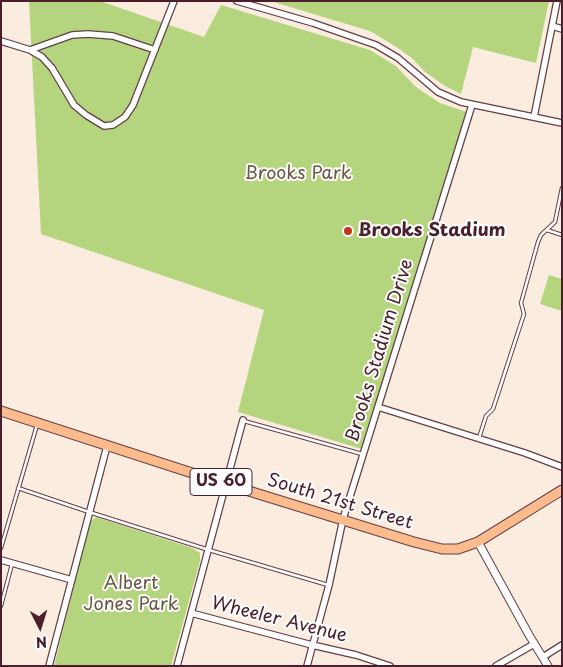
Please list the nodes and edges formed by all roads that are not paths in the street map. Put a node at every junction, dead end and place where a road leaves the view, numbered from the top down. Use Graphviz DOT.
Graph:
graph roads {
  1 [pos="174,1"];
  2 [pos="237,1"];
  3 [pos="557,1"];
  4 [pos="552,26"];
  5 [pos="562,29"];
  6 [pos="1,41"];
  7 [pos="30,50"];
  8 [pos="155,50"];
  9 [pos="472,105"];
  10 [pos="534,117"];
  11 [pos="562,123"];
  12 [pos="562,188"];
  13 [pos="547,230"];
  14 [pos="562,235"];
  15 [pos="378,407"];
  16 [pos="1,411"];
  17 [pos="243,420"];
  18 [pos="37,423"];
  19 [pos="479,439"];
  20 [pos="107,446"];
  21 [pos="363,455"];
  22 [pos="562,467"];
  23 [pos="226,484"];
  24 [pos="18,488"];
  25 [pos="562,490"];
  26 [pos="89,512"];
  27 [pos="344,519"];
  28 [pos="478,542"];
  29 [pos="1,548"];
  30 [pos="209,550"];
  31 [pos="1,560"];
  32 [pos="13,563"];
  33 [pos="72,580"];
  34 [pos="329,585"];
  35 [pos="1,606"];
  36 [pos="191,613"];
  37 [pos="534,644"];
  38 [pos="312,645"];
  39 [pos="562,645"];
  40 [pos="543,657"];
  41 [pos="49,666"];
  42 [pos="177,666"];
  43 [pos="307,666"];
  44 [pos="390,666"];
  45 [pos="496,666"];
  46 [pos="548,666"];
  1 -- 8 [label="street"];
  2 -- 9 [label="street"];
  3 -- 4 [label="street"];
  4 -- 5 [label="street"];
  4 -- 10 [label="street"];
  6 -- 7 [label="street"];
  7 -- 8 [label="street"];
  7 -- 8 [label="street"];
  9 -- 10 [label="street"];
  9 -- 15 [label="street, Brooks Stadium Drive"];
  10 -- 11 [label="street"];
  12 -- 13 [label="lane"];
  13 -- 14 [label="lane"];
  13 -- 19 [label="lane"];
  15 -- 19 [label="street"];
  15 -- 21 [label="street, Brooks Stadium Drive"];
  16 -- 18 [label="main road, South 21st Street / US 60"];
  17 -- 21 [label="lane"];
  17 -- 23 [label="street"];
  18 -- 20 [label="main road, South 21st Street / US 60"];
  18 -- 24 [label="lane"];
  19 -- 22 [label="street"];
  20 -- 23 [label="main road, South 21st Street / US 60"];
  20 -- 26 [label="street"];
  21 -- 27 [label="street, Brooks Stadium Drive"];
  23 -- 27 [label="main road, South 21st Street / US 60"];
  23 -- 30 [label="street"];
  24 -- 26 [label="lane"];
  24 -- 29 [label="lane"];
  25 -- 28 [label="main road, US 60"];
  26 -- 30 [label="lane"];
  26 -- 33 [label="street"];
  27 -- 28 [label="main road, South 21st Street / US 60"];
  27 -- 34 [label="street, Brooks Stadium Drive"];
  28 -- 37 [label="street"];
  30 -- 34 [label="lane"];
  30 -- 36 [label="street"];
  31 -- 32 [label="street"];
  32 -- 33 [label="street"];
  32 -- 35 [label="lane"];
  33 -- 41 [label="street"];
  34 -- 38 [label="street, Brooks Stadium Drive"];
  36 -- 38 [label="street, Wheeler Avenue"];
  36 -- 42 [label="street"];
  37 -- 40 [label="street"];
  37 -- 45 [label="street"];
  38 -- 43 [label="street, Brooks Stadium Drive"];
  38 -- 44 [label="street, Wheeler Avenue"];
  39 -- 40 [label="street"];
  40 -- 46 [label="street"];
}
